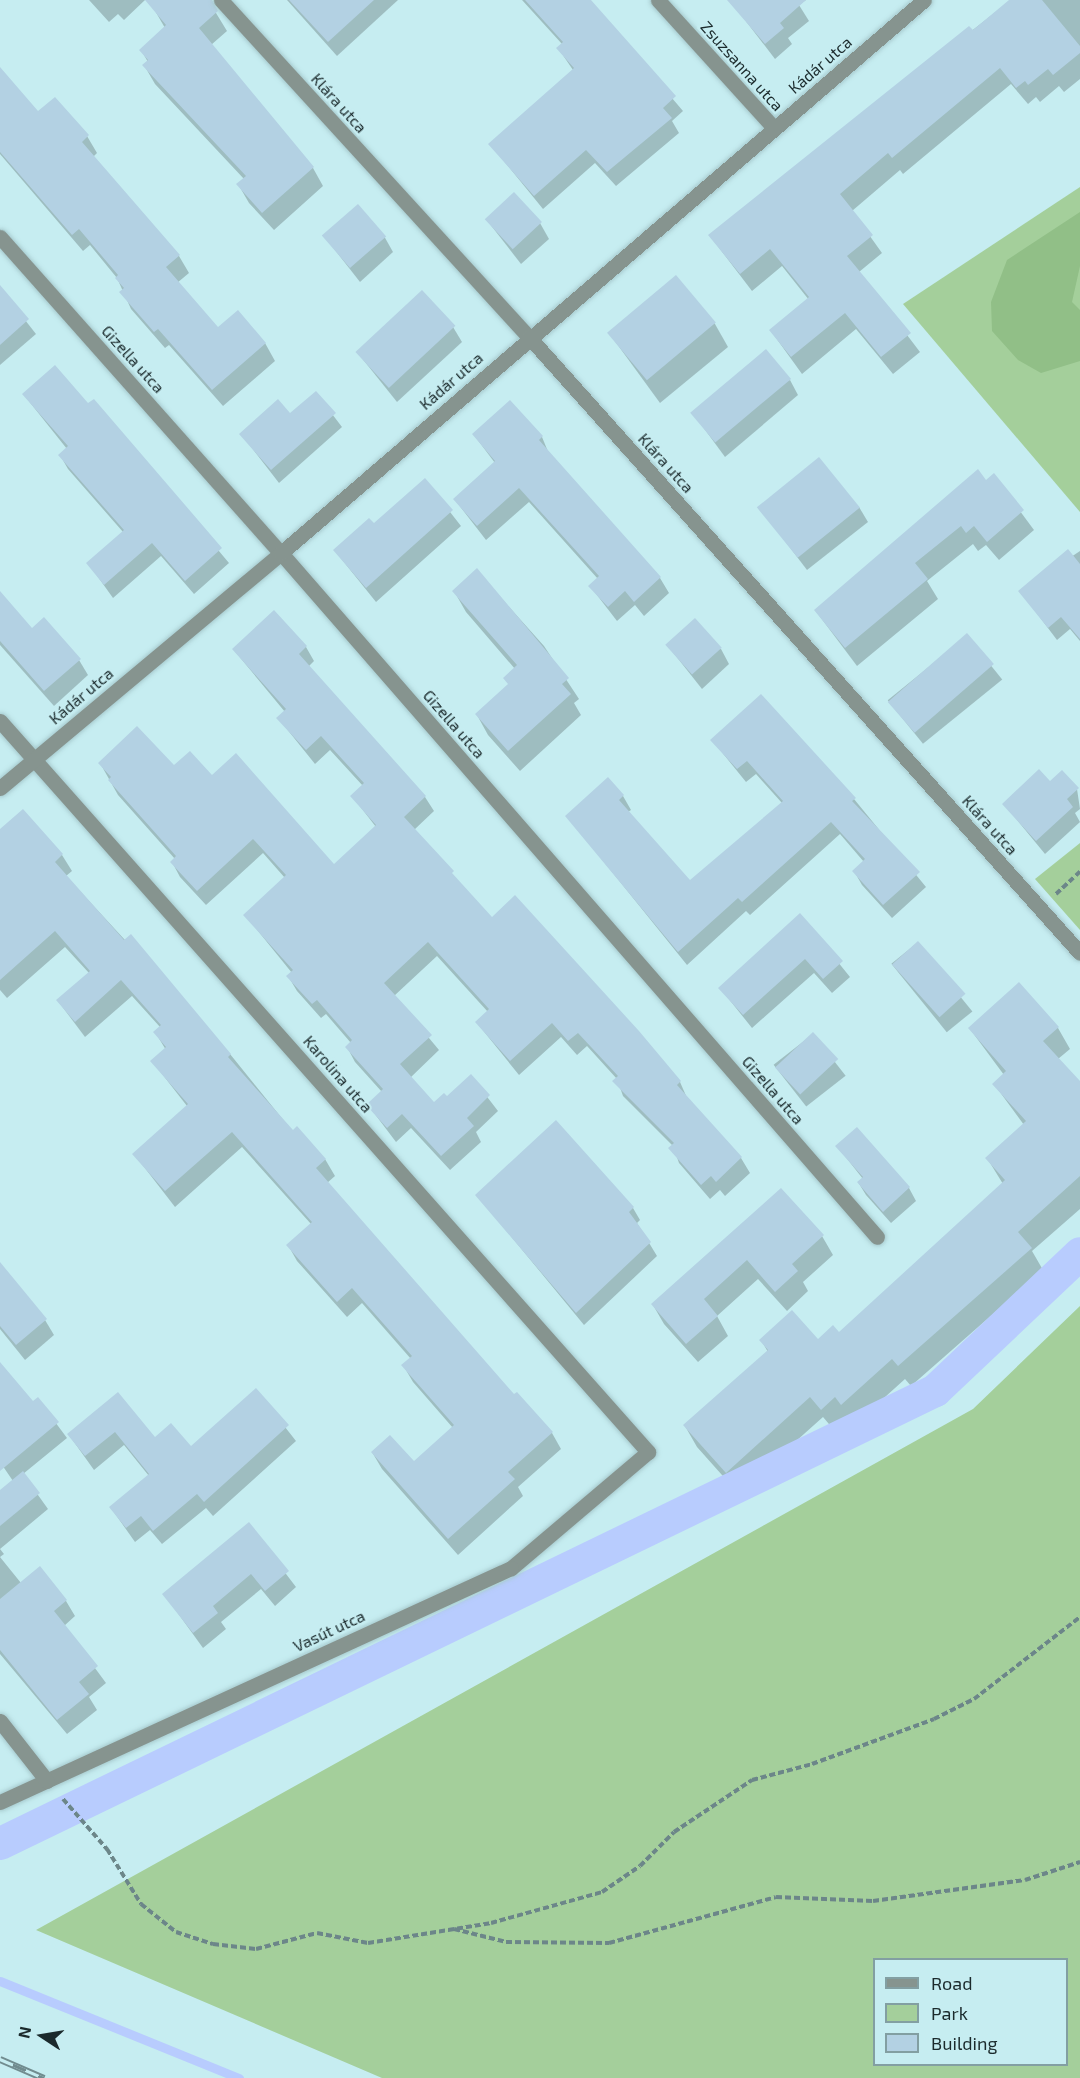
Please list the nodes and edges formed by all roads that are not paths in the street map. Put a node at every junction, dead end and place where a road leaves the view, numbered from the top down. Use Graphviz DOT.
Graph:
graph roads {
  1 [pos="221,0"];
  2 [pos="658,0"];
  3 [pos="924,0"];
  4 [pos="774,129"];
  5 [pos="0,237"];
  6 [pos="529,337"];
  7 [pos="281,553"];
  8 [pos="0,721"];
  9 [pos="34,759"];
  10 [pos="0,788"];
  11 [pos="1080,953"];
  12 [pos="877,1237"];
  13 [pos="648,1452"];
  14 [pos="0,1721"];
  15 [pos="47,1780"];
  16 [pos="0,1802"];
  1 -- 6 [label="street, Klára utca"];
  2 -- 4 [label="street, Zsuzsanna utca"];
  3 -- 4 [label="street, Kádár utca"];
  4 -- 6 [label="street, Kádár utca"];
  5 -- 7 [label="street, Gizella utca"];
  6 -- 7 [label="street, Kádár utca"];
  6 -- 11 [label="street, Klára utca"];
  7 -- 9 [label="street, Kádár utca"];
  7 -- 12 [label="street, Gizella utca"];
  8 -- 9 [label="street, Karolina utca"];
  9 -- 10 [label="street, Kádár utca"];
  9 -- 13 [label="street, Karolina utca"];
  13 -- 15 [label="street, Vasút utca"];
  14 -- 15 [label="street"];
  15 -- 16 [label="street, Vasút utca"];
}
